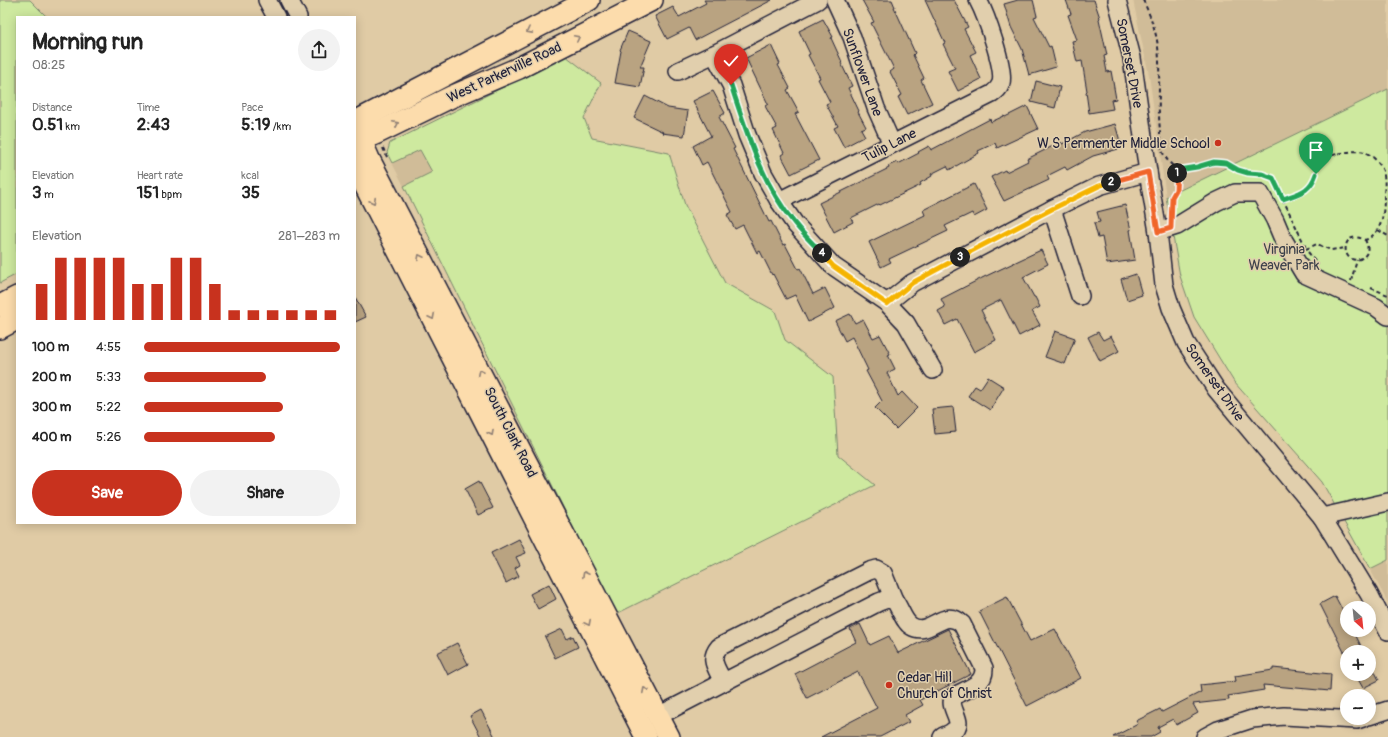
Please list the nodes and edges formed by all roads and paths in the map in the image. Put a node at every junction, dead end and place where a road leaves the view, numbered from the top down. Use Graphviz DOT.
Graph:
graph roads {
  1 [pos="267,0"];
  2 [pos="289,0"];
  3 [pos="589,0"];
  4 [pos="652,0"];
  5 [pos="818,0"];
  6 [pos="835,0"];
  7 [pos="978,0"];
  8 [pos="1117,0"];
  9 [pos="1143,0"];
  10 [pos="275,16"];
  11 [pos="297,16"];
  12 [pos="714,54"];
  13 [pos="678,71"];
  14 [pos="357,133"];
  15 [pos="892,144"];
  16 [pos="356,168"];
  17 [pos="1178,170"];
  18 [pos="1148,172"];
  19 [pos="1283,199"];
  20 [pos="779,201"];
  21 [pos="1052,209"];
  22 [pos="1164,230"];
  23 [pos="1378,230"];
  24 [pos="1388,236"];
  25 [pos="1365,240"];
  26 [pos="1345,248"];
  27 [pos="1306,249"];
  28 [pos="1357,260"];
  29 [pos="1322,267"];
  30 [pos="1345,279"];
  31 [pos="1351,281"];
  32 [pos="1355,282"];
  33 [pos="1369,287"];
  34 [pos="1388,295"];
  35 [pos="1080,296"];
  36 [pos="16,298"];
  37 [pos="887,304"];
  38 [pos="0,306"];
  39 [pos="1388,316"];
  40 [pos="16,320"];
  41 [pos="0,328"];
  42 [pos="933,370"];
  43 [pos="1388,502"];
  44 [pos="1322,517"];
  45 [pos="894,600"];
  46 [pos="1388,631"];
  47 [pos="723,682"];
  48 [pos="1388,710"];
  49 [pos="1376,714"];
  50 [pos="1340,719"];
  51 [pos="648,726"];
  52 [pos="962,731"];
  53 [pos="669,737"];
  54 [pos="942,737"];
  55 [pos="1205,737"];
  1 -- 10 [label="street"];
  2 -- 11 [label="street"];
  3 -- 14 [label="main road, West Parkerville Road, one-way"];
  14 -- 4 [label="main road, West Parkerville Road, one-way"];
  5 -- 12 [label="street"];
  6 -- 15 [label="street, Sunflower Lane"];
  7 -- 15 [label="street, Tulip Lane"];
  8 -- 18 [label="street, Somerset Drive"];
  9 -- 17 [label="path"];
  12 -- 13 [label="street"];
  12 -- 20 [label="street"];
  51 -- 14 [label="main road, South Clark Road, one-way"];
  15 -- 20 [label="street, Tulip Lane"];
  16 -- 51 [label="main road, South Clark Road, one-way"];
  17 -- 19 [label="path"];
  17 -- 22 [label="path"];
  18 -- 21 [label="street"];
  18 -- 22 [label="street, Somerset Drive"];
  19 -- 23 [label="path"];
  19 -- 27 [label="path"];
  20 -- 37 [label="street"];
  21 -- 35 [label="street"];
  21 -- 37 [label="street"];
  22 -- 39 [label="street"];
  22 -- 44 [label="street, Somerset Drive"];
  23 -- 24 [label="path"];
  23 -- 25 [label="path"];
  25 -- 26 [label="path"];
  25 -- 28 [label="path"];
  26 -- 27 [label="path"];
  26 -- 28 [label="path"];
  27 -- 29 [label="path"];
  28 -- 31 [label="path"];
  30 -- 31 [label="path"];
  31 -- 32 [label="path"];
  33 -- 34 [label="path"];
  36 -- 38 [label="main road"];
  37 -- 42 [label="street"];
  40 -- 41 [label="main road"];
  43 -- 44 [label="street"];
  44 -- 46 [label="street, Somerset Drive"];
  45 -- 47 [label="street"];
  45 -- 47 [label="street"];
  45 -- 52 [label="street"];
  47 -- 51 [label="street"];
  48 -- 49 [label="street"];
  50 -- 55 [label="street"];
  51 -- 53 [label="main road, South Clark Road"];
  52 -- 54 [label="street"];
}
